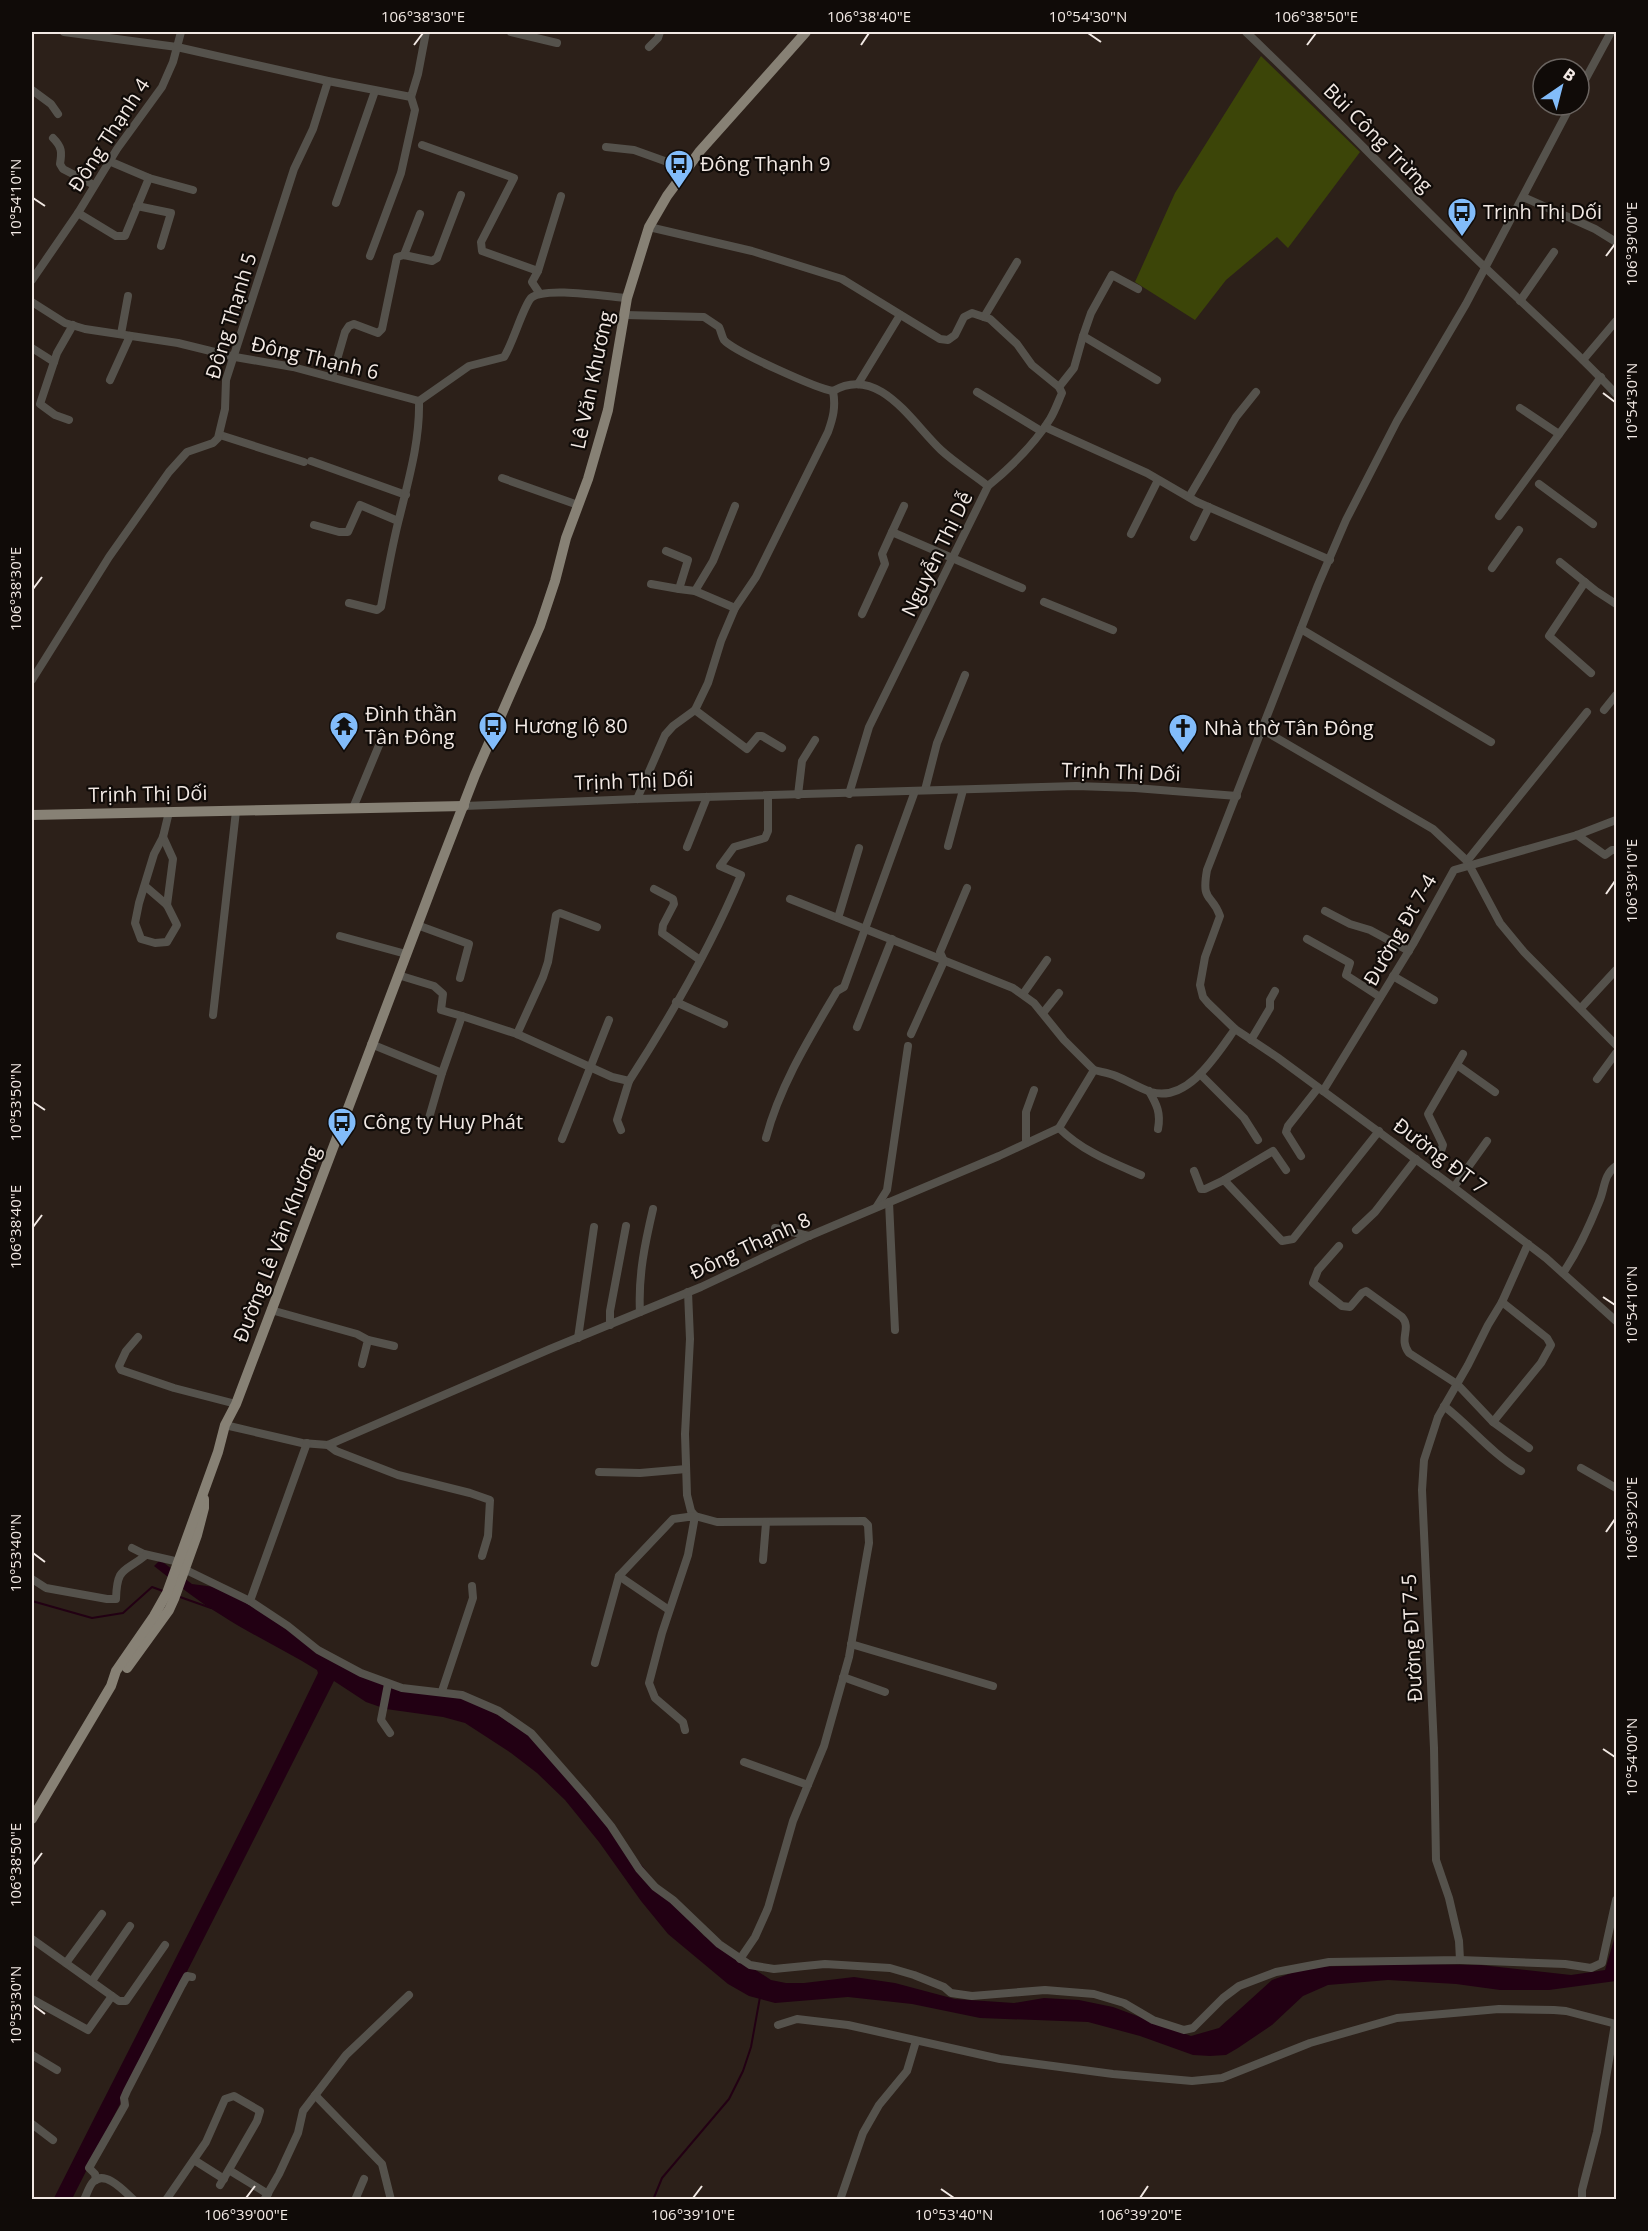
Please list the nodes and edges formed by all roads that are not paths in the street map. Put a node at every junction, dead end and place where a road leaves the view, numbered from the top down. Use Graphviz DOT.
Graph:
graph roads {
  1 [pos="69,32"];
  2 [pos="180,32"];
  3 [pos="426,32"];
  4 [pos="511,32"];
  5 [pos="660,32"];
  6 [pos="806,32"];
  7 [pos="1246,32"];
  8 [pos="1611,32"];
  9 [pos="557,44"];
  10 [pos="177,47"];
  11 [pos="649,47"];
  12 [pos="1591,69"];
  13 [pos="327,81"];
  14 [pos="32,90"];
  15 [pos="375,91"];
  16 [pos="411,97"];
  17 [pos="58,114"];
  18 [pos="1565,117"];
  19 [pos="53,138"];
  20 [pos="422,145"];
  21 [pos="606,147"];
  22 [pos="110,161"];
  23 [pos="687,169"];
  24 [pos="149,178"];
  25 [pos="94,185"];
  26 [pos="193,190"];
  27 [pos="461,195"];
  28 [pos="561,196"];
  29 [pos="1523,197"];
  30 [pos="336,203"];
  31 [pos="137,206"];
  32 [pos="78,213"];
  33 [pos="420,214"];
  34 [pos="649,227"];
  35 [pos="1617,242"];
  36 [pos="160,246"];
  37 [pos="1554,252"];
  38 [pos="404,255"];
  39 [pos="370,256"];
  40 [pos="1017,262"];
  41 [pos="1485,268"];
  42 [pos="538,271"];
  43 [pos="32,280"];
  44 [pos="1138,289"];
  45 [pos="540,294"];
  46 [pos="128,296"];
  47 [pos="627,298"];
  48 [pos="1520,301"];
  49 [pos="32,302"];
  50 [pos="625,315"];
  51 [pos="900,315"];
  52 [pos="984,317"];
  53 [pos="1617,321"];
  54 [pos="73,325"];
  55 [pos="121,334"];
  56 [pos="130,336"];
  57 [pos="1083,336"];
  58 [pos="32,348"];
  59 [pos="235,357"];
  60 [pos="1583,360"];
  61 [pos="54,362"];
  62 [pos="332,377"];
  63 [pos="1601,377"];
  64 [pos="110,380"];
  65 [pos="1157,380"];
  66 [pos="858,384"];
  67 [pos="1059,387"];
  68 [pos="833,391"];
  69 [pos="977,392"];
  70 [pos="1256,392"];
  71 [pos="1617,394"];
  72 [pos="419,401"];
  73 [pos="1520,408"];
  74 [pos="69,420"];
  75 [pos="1043,429"];
  76 [pos="1559,434"];
  77 [pos="220,435"];
  78 [pos="502,478"];
  79 [pos="1158,480"];
  80 [pos="1539,484"];
  81 [pos="988,486"];
  82 [pos="406,495"];
  83 [pos="1189,497"];
  84 [pos="578,505"];
  85 [pos="735,506"];
  86 [pos="904,506"];
  87 [pos="1209,507"];
  88 [pos="1499,516"];
  89 [pos="398,521"];
  90 [pos="1593,524"];
  91 [pos="314,525"];
  92 [pos="1519,530"];
  93 [pos="892,532"];
  94 [pos="1131,534"];
  95 [pos="1194,537"];
  96 [pos="666,551"];
  97 [pos="953,559"];
  98 [pos="1330,560"];
  99 [pos="1560,562"];
  100 [pos="1492,568"];
  101 [pos="1585,582"];
  102 [pos="651,584"];
  103 [pos="1022,588"];
  104 [pos="679,589"];
  105 [pos="696,591"];
  106 [pos="1044,602"];
  107 [pos="349,603"];
  108 [pos="1617,604"];
  109 [pos="735,608"];
  110 [pos="862,614"];
  111 [pos="1301,629"];
  112 [pos="1113,630"];
  113 [pos="1591,673"];
  114 [pos="965,675"];
  115 [pos="32,680"];
  116 [pos="1615,700"];
  117 [pos="695,710"];
  118 [pos="1604,710"];
  119 [pos="1587,711"];
  120 [pos="1263,730"];
  121 [pos="382,738"];
  122 [pos="815,740"];
  123 [pos="1491,742"];
  124 [pos="782,748"];
  125 [pos="925,790"];
  126 [pos="963,790"];
  127 [pos="915,791"];
  128 [pos="849,794"];
  129 [pos="798,795"];
  130 [pos="768,796"];
  131 [pos="1237,796"];
  132 [pos="707,797"];
  133 [pos="637,799"];
  134 [pos="464,806"];
  135 [pos="353,808"];
  136 [pos="236,811"];
  137 [pos="169,812"];
  138 [pos="32,815"];
  139 [pos="1617,820"];
  140 [pos="1576,835"];
  141 [pos="163,837"];
  142 [pos="948,846"];
  143 [pos="687,847"];
  144 [pos="859,848"];
  145 [pos="1617,850"];
  146 [pos="1468,863"];
  147 [pos="145,886"];
  148 [pos="967,888"];
  149 [pos="654,889"];
  150 [pos="790,899"];
  151 [pos="167,904"];
  152 [pos="1326,911"];
  153 [pos="838,918"];
  154 [pos="417,925"];
  155 [pos="597,927"];
  156 [pos="866,928"];
  157 [pos="340,936"];
  158 [pos="892,939"];
  159 [pos="1307,939"];
  160 [pos="1408,951"];
  161 [pos="406,954"];
  162 [pos="700,960"];
  163 [pos="1047,960"];
  164 [pos="944,961"];
  165 [pos="1617,970"];
  166 [pos="398,975"];
  167 [pos="1393,976"];
  168 [pos="460,978"];
  169 [pos="1275,991"];
  170 [pos="1059,993"];
  171 [pos="1023,994"];
  172 [pos="1380,998"];
  173 [pos="1434,1000"];
  174 [pos="676,1002"];
  175 [pos="1581,1008"];
  176 [pos="1043,1013"];
  177 [pos="213,1015"];
  178 [pos="462,1016"];
  179 [pos="609,1020"];
  180 [pos="724,1024"];
  181 [pos="857,1027"];
  182 [pos="1235,1029"];
  183 [pos="517,1034"];
  184 [pos="911,1034"];
  185 [pos="1251,1040"];
  186 [pos="371,1044"];
  187 [pos="1617,1045"];
  188 [pos="908,1046"];
  189 [pos="1617,1053"];
  190 [pos="1464,1054"];
  191 [pos="1457,1065"];
  192 [pos="589,1067"];
  193 [pos="1094,1070"];
  194 [pos="442,1073"];
  195 [pos="1200,1074"];
  196 [pos="1597,1079"];
  197 [pos="629,1081"];
  198 [pos="1034,1090"];
  199 [pos="1321,1090"];
  200 [pos="1149,1091"];
  201 [pos="1495,1092"];
  202 [pos="429,1118"];
  203 [pos="1059,1128"];
  204 [pos="1158,1129"];
  205 [pos="621,1130"];
  206 [pos="1378,1131"];
  207 [pos="562,1138"];
  208 [pos="766,1138"];
  209 [pos="1258,1140"];
  210 [pos="1487,1141"];
  211 [pos="1026,1143"];
  212 [pos="1301,1156"];
  213 [pos="1416,1159"];
  214 [pos="1617,1166"];
  215 [pos="1286,1170"];
  216 [pos="1194,1171"];
  217 [pos="1434,1172"];
  218 [pos="1141,1176"];
  219 [pos="1224,1180"];
  220 [pos="1454,1187"];
  221 [pos="889,1202"];
  222 [pos="877,1206"];
  223 [pos="653,1209"];
  224 [pos="626,1226"];
  225 [pos="594,1227"];
  226 [pos="775,1228"];
  227 [pos="1356,1230"];
  228 [pos="809,1236"];
  229 [pos="1527,1244"];
  230 [pos="1339,1246"];
  231 [pos="1563,1273"];
  232 [pos="688,1292"];
  233 [pos="1502,1302"];
  234 [pos="271,1310"];
  235 [pos="640,1312"];
  236 [pos="1617,1321"];
  237 [pos="609,1324"];
  238 [pos="895,1330"];
  239 [pos="138,1337"];
  240 [pos="578,1338"];
  241 [pos="368,1340"];
  242 [pos="394,1346"];
  243 [pos="362,1364"];
  244 [pos="1457,1383"];
  245 [pos="236,1404"];
  246 [pos="1444,1406"];
  247 [pos="1493,1422"];
  248 [pos="225,1425"];
  249 [pos="307,1443"];
  250 [pos="328,1445"];
  251 [pos="1529,1448"];
  252 [pos="1581,1468"];
  253 [pos="686,1470"];
  254 [pos="1521,1471"];
  255 [pos="598,1472"];
  256 [pos="1617,1488"];
  257 [pos="695,1516"];
  258 [pos="766,1523"];
  259 [pos="132,1548"];
  260 [pos="146,1555"];
  261 [pos="483,1556"];
  262 [pos="764,1560"];
  263 [pos="182,1568"];
  264 [pos="619,1576"];
  265 [pos="32,1579"];
  266 [pos="472,1586"];
  267 [pos="250,1601"];
  268 [pos="669,1610"];
  269 [pos="851,1644"];
  270 [pos="595,1664"];
  271 [pos="843,1677"];
  272 [pos="388,1685"];
  273 [pos="993,1686"];
  274 [pos="442,1691"];
  275 [pos="885,1692"];
  276 [pos="685,1730"];
  277 [pos="390,1733"];
  278 [pos="744,1762"];
  279 [pos="808,1785"];
  280 [pos="32,1819"];
  281 [pos="1617,1900"];
  282 [pos="102,1914"];
  283 [pos="130,1926"];
  284 [pos="32,1939"];
  285 [pos="165,1945"];
  286 [pos="740,1959"];
  287 [pos="1460,1960"];
  288 [pos="66,1963"];
  289 [pos="192,1977"];
  290 [pos="92,1981"];
  291 [pos="408,1995"];
  292 [pos="112,1996"];
  293 [pos="32,1999"];
  294 [pos="1616,2024"];
  295 [pos="778,2025"];
  296 [pos="916,2041"];
  297 [pos="32,2055"];
  298 [pos="57,2070"];
  299 [pos="315,2095"];
  300 [pos="32,2124"];
  301 [pos="53,2140"];
  302 [pos="194,2160"];
  303 [pos="224,2178"];
  304 [pos="364,2179"];
  305 [pos="96,2180"];
  306 [pos="266,2197"];
  307 [pos="84,2199"];
  308 [pos="134,2199"];
  309 [pos="166,2199"];
  310 [pos="355,2199"];
  311 [pos="391,2199"];
  312 [pos="840,2199"];
  313 [pos="1582,2199"];
  1 -- 10 [label="street"];
  2 -- 10 [label="street, Đông Thạnh 4"];
  3 -- 16 [label="street"];
  4 -- 9 [label="street"];
  5 -- 11 [label="street"];
  6 -- 23 [label="main road, Lê Văn Khương"];
  7 -- 41 [label="street, Bùi Công Trừng"];
  8 -- 12 [label="street"];
  10 -- 13 [label="street"];
  10 -- 22 [label="street, Đông Thạnh 4"];
  13 -- 15 [label="street"];
  13 -- 59 [label="street, Đông Thạnh 5"];
  14 -- 17 [label="street"];
  15 -- 16 [label="street"];
  15 -- 30 [label="street"];
  16 -- 39 [label="street"];
  18 -- 29 [label="street"];
  19 -- 25 [label="street"];
  20 -- 42 [label="street"];
  21 -- 23 [label="street"];
  22 -- 24 [label="street"];
  22 -- 25 [label="street, Đông Thạnh 4"];
  23 -- 34 [label="main road, Lê Văn Khương"];
  24 -- 26 [label="street"];
  24 -- 31 [label="street"];
  25 -- 32 [label="street, Đông Thạnh 4"];
  27 -- 38 [label="street"];
  28 -- 42 [label="street"];
  29 -- 35 [label="street"];
  29 -- 41 [label="street"];
  31 -- 32 [label="street"];
  31 -- 36 [label="street"];
  32 -- 43 [label="street, Đông Thạnh 4"];
  33 -- 38 [label="street"];
  34 -- 47 [label="main road, Lê Văn Khương"];
  34 -- 51 [label="street"];
  37 -- 48 [label="street"];
  38 -- 62 [label="street"];
  40 -- 52 [label="street"];
  41 -- 48 [label="street, Bùi Công Trừng"];
  41 -- 98 [label="street"];
  42 -- 45 [label="street"];
  44 -- 57 [label="street"];
  45 -- 47 [label="street"];
  45 -- 72 [label="street"];
  46 -- 55 [label="street"];
  47 -- 50 [label="main road, Lê Văn Khương"];
  48 -- 60 [label="street, Bùi Công Trừng"];
  49 -- 54 [label="street, Đông Thạnh 6"];
  50 -- 68 [label="street"];
  50 -- 84 [label="main road, Lê Văn Khương"];
  51 -- 52 [label="street"];
  51 -- 66 [label="street"];
  52 -- 67 [label="street"];
  53 -- 60 [label="street"];
  54 -- 55 [label="street, Đông Thạnh 6"];
  54 -- 61 [label="street"];
  55 -- 56 [label="street, Đông Thạnh 6"];
  56 -- 59 [label="street, Đông Thạnh 6"];
  56 -- 64 [label="street"];
  57 -- 65 [label="street"];
  57 -- 67 [label="street"];
  58 -- 61 [label="street"];
  59 -- 62 [label="street, Đông Thạnh 6"];
  59 -- 77 [label="street, Đông Thạnh 5"];
  60 -- 63 [label="street, Bùi Công Trừng"];
  61 -- 74 [label="street"];
  62 -- 72 [label="street, Đông Thạnh 6"];
  63 -- 71 [label="street, Bùi Công Trừng"];
  63 -- 76 [label="street"];
  66 -- 68 [label="street"];
  66 -- 81 [label="street"];
  67 -- 75 [label="street, Nguyễn Thị Dễ"];
  68 -- 109 [label="street"];
  69 -- 75 [label="street"];
  70 -- 83 [label="street"];
  72 -- 82 [label="street"];
  73 -- 76 [label="street"];
  75 -- 79 [label="street"];
  75 -- 81 [label="street, Nguyễn Thị Dễ"];
  76 -- 88 [label="street"];
  77 -- 82 [label="street"];
  77 -- 115 [label="street"];
  78 -- 84 [label="street"];
  79 -- 83 [label="street"];
  79 -- 94 [label="street"];
  80 -- 90 [label="street"];
  81 -- 97 [label="street, Nguyễn Thị Dễ"];
  82 -- 89 [label="street"];
  83 -- 87 [label="street"];
  84 -- 134 [label="main road, Lê Văn Khương"];
  85 -- 105 [label="street"];
  86 -- 93 [label="street"];
  87 -- 95 [label="street"];
  87 -- 98 [label="street"];
  89 -- 91 [label="street"];
  89 -- 107 [label="street"];
  92 -- 100 [label="street"];
  93 -- 97 [label="street"];
  93 -- 110 [label="street"];
  96 -- 104 [label="street"];
  97 -- 103 [label="street"];
  97 -- 128 [label="street, Nguyễn Thị Dễ"];
  98 -- 111 [label="street"];
  99 -- 101 [label="street"];
  101 -- 108 [label="street"];
  101 -- 113 [label="street"];
  102 -- 104 [label="street"];
  104 -- 105 [label="street"];
  105 -- 109 [label="street"];
  106 -- 112 [label="street"];
  109 -- 117 [label="street"];
  111 -- 120 [label="street"];
  111 -- 123 [label="street"];
  114 -- 125 [label="street"];
  116 -- 118 [label="street"];
  117 -- 124 [label="street"];
  117 -- 133 [label="street"];
  119 -- 146 [label="street"];
  120 -- 131 [label="street"];
  120 -- 146 [label="street"];
  121 -- 135 [label="street"];
  122 -- 129 [label="street"];
  125 -- 126 [label="street, Trịnh Thị Dối"];
  125 -- 127 [label="street, Trịnh Thị Dối"];
  126 -- 131 [label="street, Trịnh Thị Dối"];
  126 -- 142 [label="street"];
  127 -- 128 [label="street, Trịnh Thị Dối"];
  127 -- 156 [label="street"];
  128 -- 129 [label="street, Trịnh Thị Dối"];
  129 -- 130 [label="street, Trịnh Thị Dối"];
  130 -- 132 [label="street, Trịnh Thị Dối"];
  130 -- 162 [label="street"];
  131 -- 182 [label="street"];
  132 -- 133 [label="street, Trịnh Thị Dối"];
  132 -- 143 [label="street"];
  133 -- 134 [label="street, Trịnh Thị Dối"];
  134 -- 135 [label="main road, Trịnh Thị Dối"];
  134 -- 154 [label="main road, Đường Lê Văn Khương"];
  135 -- 136 [label="main road, Trịnh Thị Dối"];
  136 -- 137 [label="main road, Trịnh Thị Dối"];
  136 -- 177 [label="street"];
  137 -- 138 [label="main road, Trịnh Thị Dối"];
  137 -- 141 [label="street"];
  139 -- 140 [label="street, Đường Đt 7-4"];
  140 -- 145 [label="street"];
  140 -- 146 [label="street, Đường Đt 7-4"];
  141 -- 147 [label="street"];
  141 -- 151 [label="street"];
  144 -- 153 [label="street"];
  146 -- 160 [label="street, Đường Đt 7-4"];
  146 -- 175 [label="street"];
  147 -- 151 [label="street"];
  147 -- 151 [label="street"];
  148 -- 164 [label="street"];
  149 -- 162 [label="street"];
  150 -- 153 [label="street"];
  152 -- 160 [label="street"];
  153 -- 156 [label="street"];
  154 -- 161 [label="main road, Đường Lê Văn Khương"];
  154 -- 168 [label="street"];
  155 -- 183 [label="street"];
  156 -- 158 [label="street"];
  156 -- 208 [label="street"];
  157 -- 161 [label="street"];
  158 -- 164 [label="street"];
  158 -- 181 [label="street"];
  159 -- 172 [label="street"];
  160 -- 167 [label="street, Đường Đt 7-4"];
  161 -- 166 [label="main road, Đường Lê Văn Khương"];
  162 -- 174 [label="street"];
  163 -- 171 [label="street"];
  164 -- 171 [label="street"];
  164 -- 184 [label="street"];
  165 -- 175 [label="street"];
  166 -- 178 [label="street"];
  166 -- 186 [label="main road, Đường Lê Văn Khương"];
  167 -- 172 [label="street, Đường Đt 7-4"];
  167 -- 173 [label="street"];
  169 -- 185 [label="street"];
  170 -- 176 [label="street"];
  171 -- 176 [label="street"];
  172 -- 199 [label="street, Đường Đt 7-4"];
  174 -- 180 [label="street"];
  174 -- 197 [label="street"];
  175 -- 187 [label="street"];
  176 -- 193 [label="street"];
  178 -- 183 [label="street"];
  178 -- 194 [label="street"];
  179 -- 192 [label="street"];
  182 -- 185 [label="street, Đường ĐT 7"];
  182 -- 195 [label="street"];
  183 -- 192 [label="street"];
  185 -- 199 [label="street, Đường ĐT 7"];
  186 -- 194 [label="street"];
  186 -- 234 [label="main road, Đường Lê Văn Khương"];
  188 -- 222 [label="street"];
  189 -- 196 [label="street"];
  190 -- 191 [label="street"];
  191 -- 201 [label="street"];
  191 -- 217 [label="street"];
  192 -- 197 [label="street"];
  192 -- 207 [label="street"];
  193 -- 200 [label="street"];
  193 -- 203 [label="street"];
  194 -- 202 [label="street"];
  195 -- 200 [label="street"];
  195 -- 209 [label="street"];
  197 -- 205 [label="street"];
  198 -- 211 [label="street"];
  199 -- 206 [label="street, Đường ĐT 7"];
  199 -- 212 [label="street, Đường Đt 7-4"];
  200 -- 204 [label="street"];
  203 -- 211 [label="street, Đông Thạnh 8"];
  203 -- 218 [label="street"];
  206 -- 213 [label="street, Đường ĐT 7"];
  206 -- 219 [label="street"];
  210 -- 220 [label="street"];
  211 -- 221 [label="street, Đông Thạnh 8"];
  213 -- 217 [label="street, Đường ĐT 7"];
  213 -- 227 [label="street"];
  214 -- 231 [label="street"];
  215 -- 219 [label="street"];
  216 -- 219 [label="street"];
  217 -- 220 [label="street, Đường ĐT 7"];
  220 -- 229 [label="street, Đường ĐT 7"];
  221 -- 222 [label="street, Đông Thạnh 8"];
  221 -- 238 [label="street"];
  222 -- 228 [label="street, Đông Thạnh 8"];
  223 -- 235 [label="street"];
  224 -- 237 [label="street"];
  225 -- 240 [label="street"];
  226 -- 228 [label="street"];
  228 -- 232 [label="street, Đông Thạnh 8"];
  229 -- 231 [label="street, Đường ĐT 7"];
  229 -- 233 [label="street, Đường ĐT 7-5"];
  230 -- 244 [label="street"];
  231 -- 236 [label="street, Đường ĐT 7"];
  232 -- 235 [label="street, Đông Thạnh 8"];
  232 -- 253 [label="street"];
  233 -- 244 [label="street, Đường ĐT 7-5"];
  233 -- 247 [label="street"];
  234 -- 241 [label="street"];
  234 -- 245 [label="main road, Đường Lê Văn Khương"];
  235 -- 237 [label="street, Đông Thạnh 8"];
  237 -- 240 [label="street, Đông Thạnh 8"];
  239 -- 245 [label="street"];
  240 -- 250 [label="street, Đông Thạnh 8"];
  241 -- 242 [label="street"];
  241 -- 243 [label="street"];
  244 -- 246 [label="street, Đường ĐT 7-5"];
  244 -- 247 [label="street"];
  245 -- 248 [label="main road, Đường Lê Văn Khương"];
  246 -- 254 [label="street"];
  246 -- 287 [label="street, Đường ĐT 7-5"];
  247 -- 251 [label="street"];
  248 -- 249 [label="street, Đông Thạnh 8"];
  248 -- 263 [label="main road, Đường Lê Văn Khương"];
  249 -- 250 [label="street, Đông Thạnh 8"];
  249 -- 267 [label="street"];
  250 -- 261 [label="street"];
  252 -- 256 [label="street"];
  253 -- 255 [label="street"];
  253 -- 257 [label="street"];
  257 -- 258 [label="street"];
  257 -- 264 [label="street"];
  257 -- 268 [label="street"];
  258 -- 262 [label="street"];
  258 -- 269 [label="street"];
  259 -- 260 [label="street"];
  260 -- 263 [label="street"];
  260 -- 265 [label="street"];
  263 -- 267 [label="street"];
  263 -- 280 [label="main road"];
  264 -- 268 [label="street"];
  264 -- 270 [label="street"];
  266 -- 274 [label="street"];
  267 -- 272 [label="street"];
  268 -- 276 [label="street"];
  269 -- 271 [label="street"];
  269 -- 273 [label="street"];
  271 -- 275 [label="street"];
  271 -- 279 [label="street"];
  272 -- 274 [label="street"];
  272 -- 277 [label="street"];
  274 -- 286 [label="street"];
  278 -- 279 [label="street"];
  279 -- 286 [label="street"];
  281 -- 287 [label="street"];
  282 -- 288 [label="street"];
  283 -- 290 [label="street"];
  284 -- 288 [label="street"];
  285 -- 292 [label="street"];
  286 -- 287 [label="street"];
  288 -- 290 [label="street"];
  289 -- 305 [label="street"];
  290 -- 292 [label="street"];
  291 -- 299 [label="street"];
  292 -- 293 [label="street"];
  294 -- 296 [label="street"];
  294 -- 313 [label="street"];
  295 -- 296 [label="street"];
  296 -- 312 [label="street"];
  297 -- 298 [label="street"];
  299 -- 306 [label="street"];
  299 -- 311 [label="street"];
  300 -- 301 [label="street"];
  302 -- 303 [label="street"];
  302 -- 303 [label="street"];
  302 -- 309 [label="street"];
  303 -- 306 [label="street"];
  304 -- 310 [label="street"];
  305 -- 307 [label="street"];
  305 -- 308 [label="street"];
}
